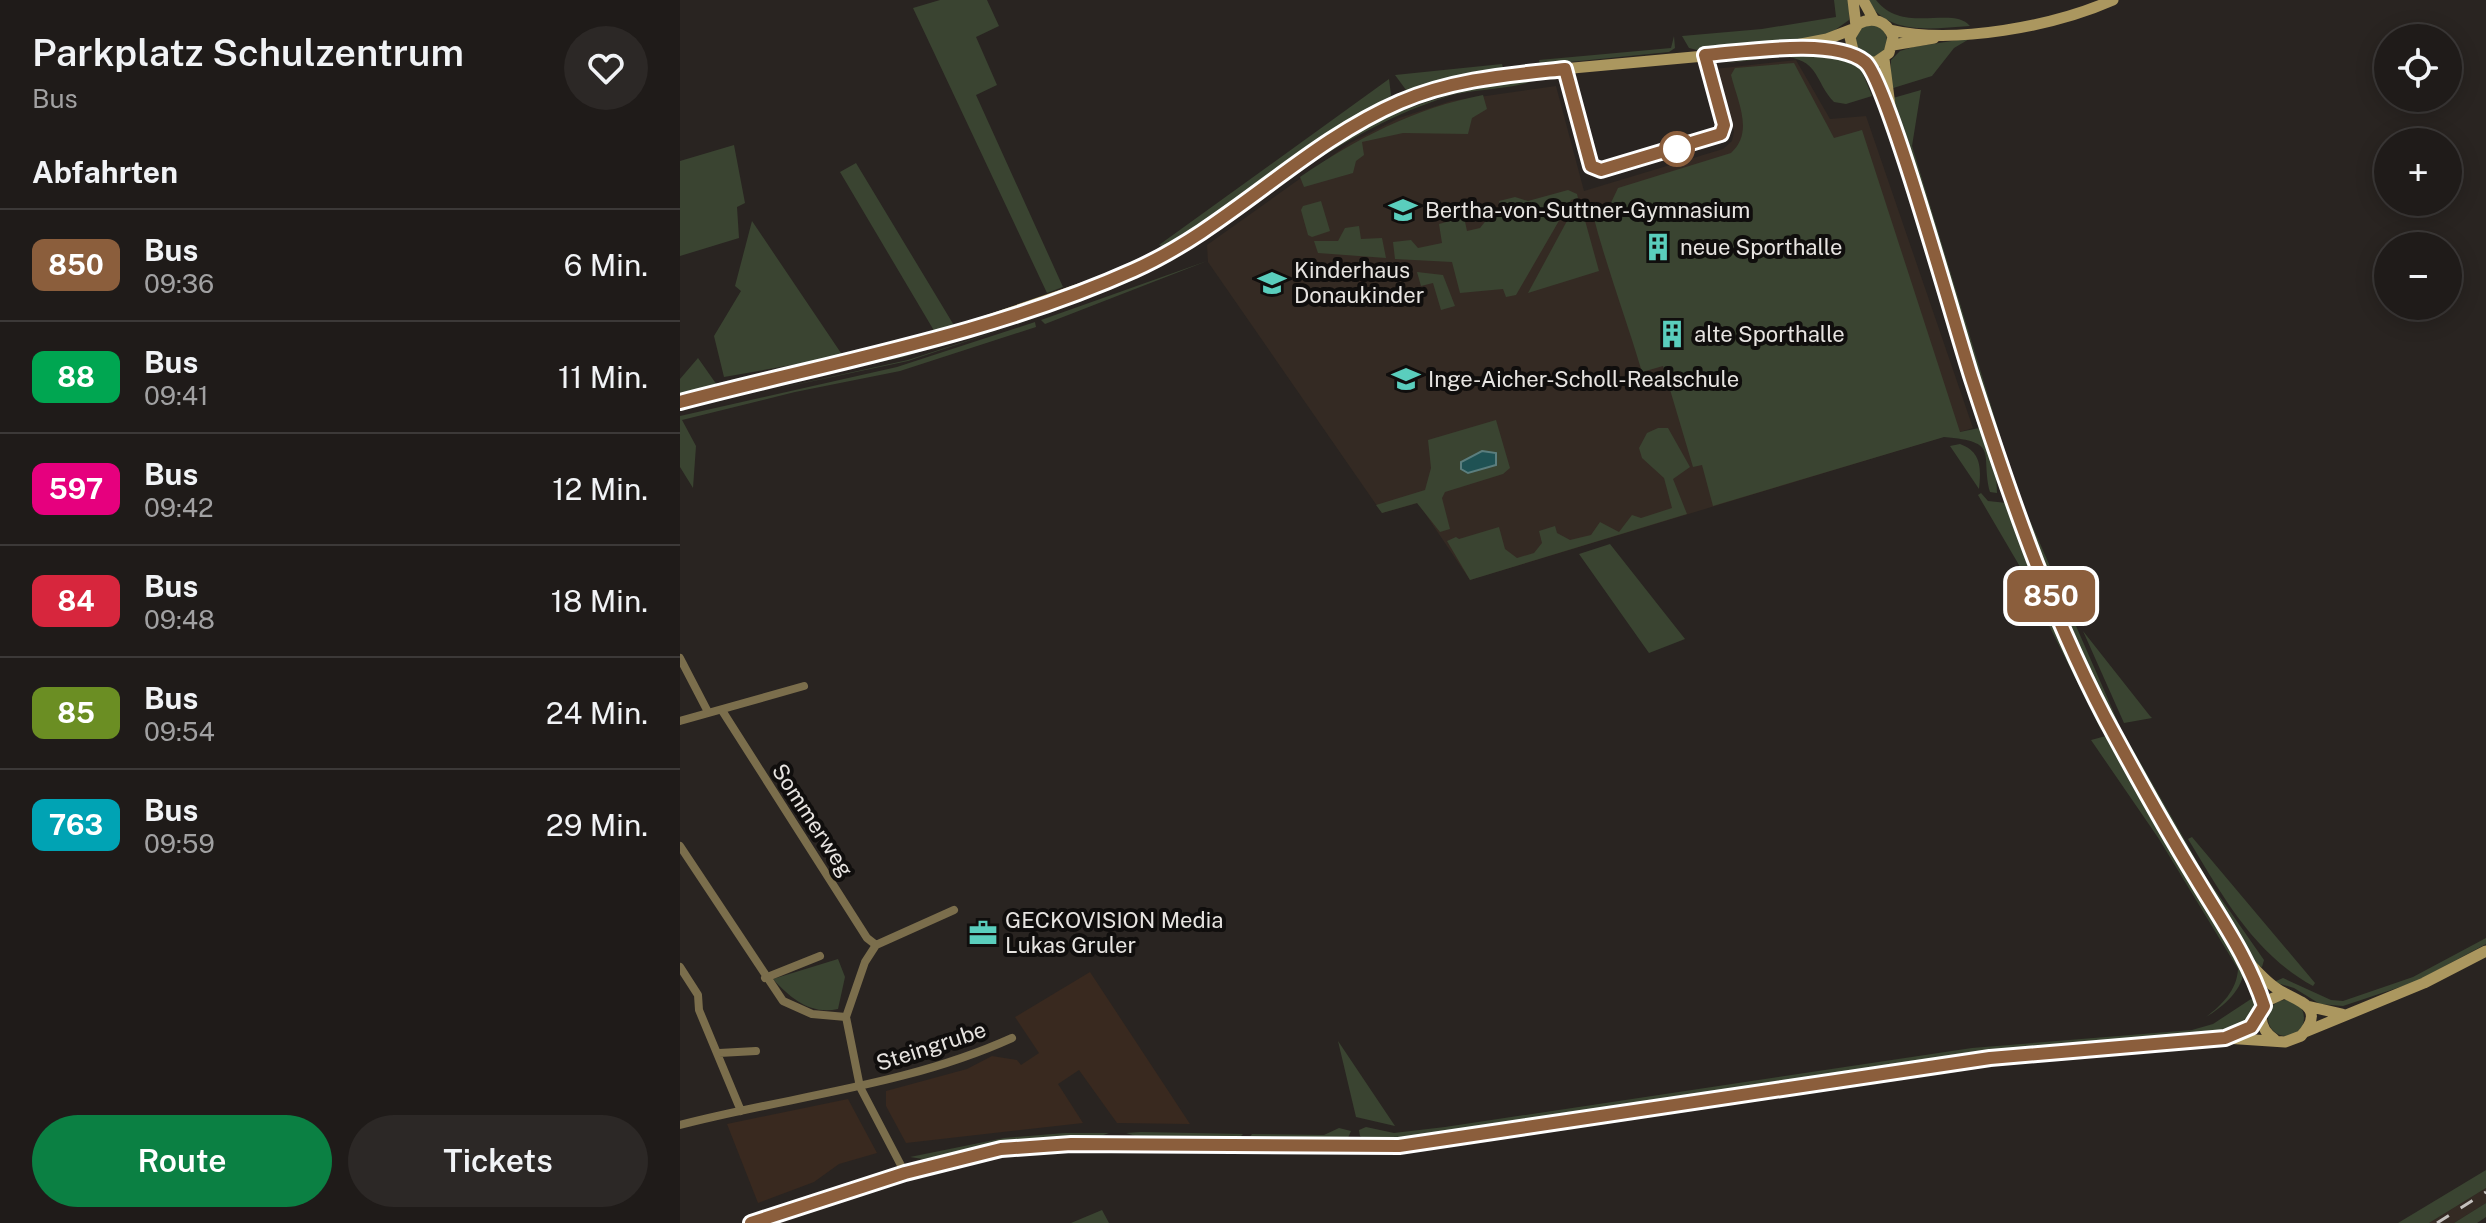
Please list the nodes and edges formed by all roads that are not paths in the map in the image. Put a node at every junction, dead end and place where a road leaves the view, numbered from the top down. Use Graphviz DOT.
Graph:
graph roads {
  1 [pos="1853,0"];
  2 [pos="1863,0"];
  3 [pos="2113,0"];
  4 [pos="1874,20"];
  5 [pos="1854,28"];
  6 [pos="1890,30"];
  7 [pos="1958,33"];
  8 [pos="1893,45"];
  9 [pos="1770,50"];
  10 [pos="1854,55"];
  11 [pos="1884,59"];
  12 [pos="1866,62"];
  13 [pos="1891,118"];
  14 [pos="680,402"];
  15 [pos="680,658"];
  16 [pos="804,686"];
  17 [pos="708,712"];
  18 [pos="723,712"];
  19 [pos="680,721"];
  20 [pos="680,846"];
  21 [pos="684,860"];
  22 [pos="954,910"];
  23 [pos="876,945"];
  24 [pos="2486,951"];
  25 [pos="820,956"];
  26 [pos="2244,957"];
  27 [pos="680,967"];
  28 [pos="765,978"];
  29 [pos="2282,994"];
  30 [pos="2307,1006"];
  31 [pos="2263,1011"];
  32 [pos="2343,1014"];
  33 [pos="846,1017"];
  34 [pos="2305,1032"];
  35 [pos="1012,1038"];
  36 [pos="2225,1038"];
  37 [pos="2274,1039"];
  38 [pos="756,1051"];
  39 [pos="719,1053"];
  40 [pos="860,1087"];
  41 [pos="741,1111"];
  42 [pos="680,1125"];
  43 [pos="905,1173"];
  44 [pos="751,1223"];
  1 -- 5 [label="street"];
  2 -- 4 [label="street"];
  3 -- 7 [label="street"];
  4 -- 5 [label="street"];
  4 -- 6 [label="street"];
  5 -- 9 [label="street"];
  5 -- 10 [label="street"];
  6 -- 7 [label="street"];
  6 -- 8 [label="street"];
  7 -- 8 [label="street"];
  8 -- 11 [label="street"];
  9 -- 10 [label="street"];
  9 -- 14 [label="street"];
  10 -- 12 [label="street"];
  11 -- 12 [label="street"];
  11 -- 13 [label="street"];
  12 -- 13 [label="street"];
  13 -- 26 [label="street"];
  15 -- 17 [label="street"];
  16 -- 18 [label="street"];
  17 -- 18 [label="street"];
  17 -- 19 [label="street"];
  18 -- 23 [label="street, Sommerweg"];
  20 -- 21 [label="street"];
  21 -- 28 [label="street"];
  22 -- 23 [label="street"];
  23 -- 33 [label="street"];
  24 -- 32 [label="street"];
  25 -- 28 [label="street"];
  26 -- 29 [label="street"];
  26 -- 31 [label="street"];
  27 -- 39 [label="street"];
  28 -- 33 [label="street"];
  29 -- 30 [label="street"];
  29 -- 31 [label="street"];
  30 -- 32 [label="street"];
  30 -- 34 [label="street"];
  31 -- 36 [label="street"];
  31 -- 37 [label="street"];
  32 -- 34 [label="street"];
  33 -- 40 [label="street"];
  34 -- 37 [label="street"];
  35 -- 40 [label="street, Steingrube"];
  36 -- 37 [label="street"];
  36 -- 43 [label="street"];
  38 -- 39 [label="street"];
  39 -- 41 [label="street"];
  40 -- 41 [label="street, Steingrube"];
  40 -- 43 [label="street"];
  41 -- 42 [label="street, Steingrube"];
  43 -- 44 [label="street"];
}
